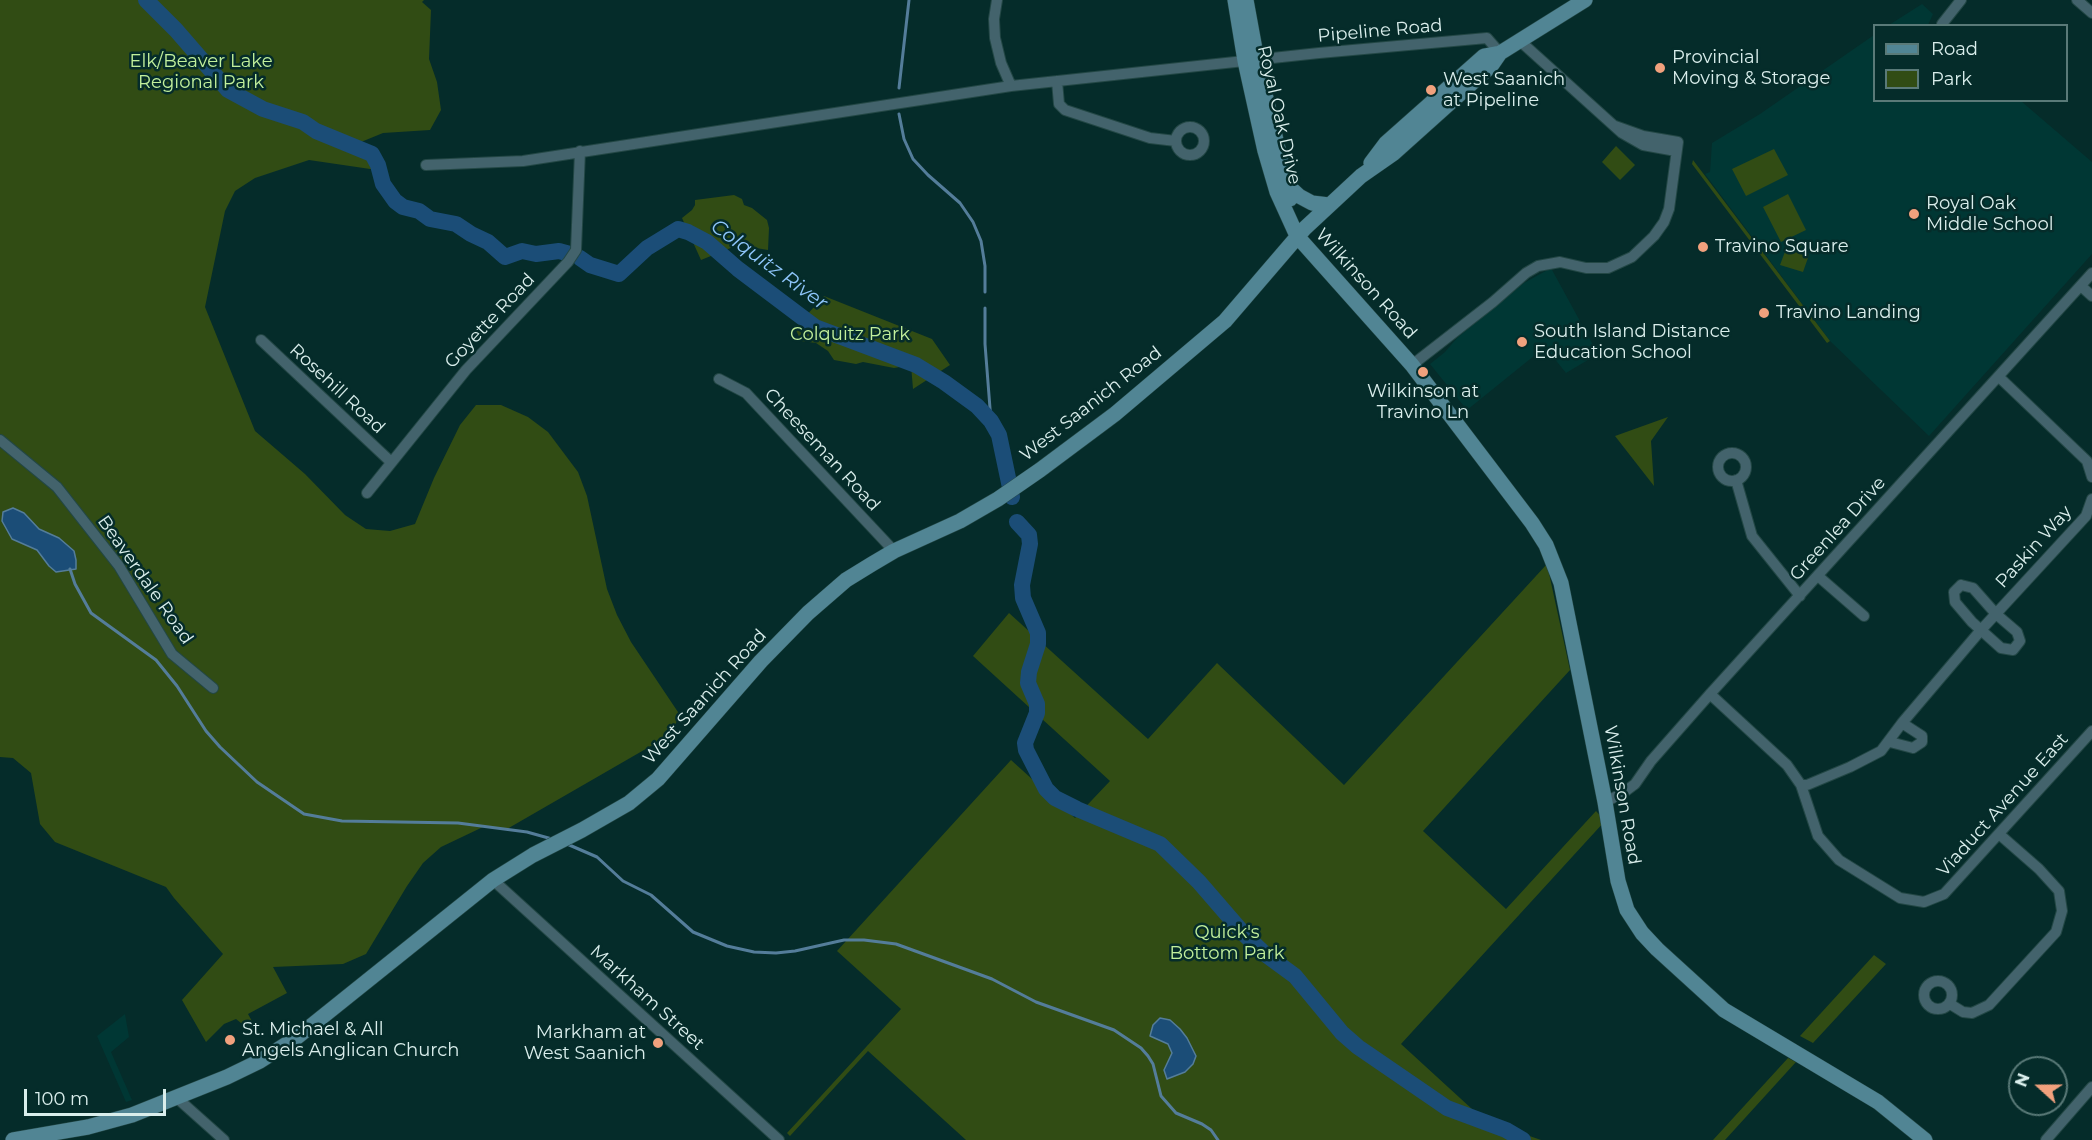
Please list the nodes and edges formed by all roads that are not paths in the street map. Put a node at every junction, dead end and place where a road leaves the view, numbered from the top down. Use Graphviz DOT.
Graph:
graph roads {
  1 [pos="997,0"];
  2 [pos="1235,0"];
  3 [pos="1246,0"];
  4 [pos="1961,0"];
  5 [pos="2077,0"];
  6 [pos="1581,1"];
  7 [pos="2092,14"];
  8 [pos="1942,24"];
  9 [pos="1520,41"];
  10 [pos="1500,53"];
  11 [pos="1251,60"];
  12 [pos="1057,81"];
  13 [pos="1011,86"];
  14 [pos="1176,141"];
  15 [pos="580,151"];
  16 [pos="426,165"];
  17 [pos="1285,183"];
  18 [pos="1329,205"];
  19 [pos="1300,232"];
  20 [pos="2092,273"];
  21 [pos="2080,286"];
  22 [pos="2092,296"];
  23 [pos="261,340"];
  24 [pos="1411,365"];
  25 [pos="1999,377"];
  26 [pos="719,379"];
  27 [pos="0,440"];
  28 [pos="390,462"];
  29 [pos="2092,477"];
  30 [pos="1736,480"];
  31 [pos="367,493"];
  32 [pos="2092,499"];
  33 [pos="894,551"];
  34 [pos="1818,576"];
  35 [pos="1800,596"];
  36 [pos="1996,614"];
  37 [pos="1864,616"];
  38 [pos="1981,630"];
  39 [pos="213,688"];
  40 [pos="1710,694"];
  41 [pos="1902,723"];
  42 [pos="2092,731"];
  43 [pos="1890,742"];
  44 [pos="1801,786"];
  45 [pos="1605,802"];
  46 [pos="1999,834"];
  47 [pos="493,880"];
  48 [pos="1950,1004"];
  49 [pos="2092,1087"];
  50 [pos="177,1098"];
  51 [pos="42,1138"];
  52 [pos="13,1140"];
  53 [pos="224,1140"];
  54 [pos="779,1140"];
  55 [pos="1924,1140"];
  56 [pos="2046,1140"];
  1 -- 13 [label="street"];
  2 -- 11 [label="main road, Royal Oak Drive"];
  3 -- 11 [label="main road, Royal Oak Drive"];
  4 -- 8 [label="street"];
  5 -- 7 [label="street"];
  6 -- 9 [label="main road, West Saanich Road"];
  9 -- 10 [label="main road, West Saanich Road"];
  9 -- 24 [label="street"];
  10 -- 11 [label="street, Pipeline Road"];
  10 -- 18 [label="main road, West Saanich Road"];
  11 -- 12 [label="street"];
  11 -- 17 [label="main road, Royal Oak Drive"];
  11 -- 19 [label="main road, Royal Oak Drive"];
  12 -- 13 [label="street"];
  12 -- 14 [label="street"];
  13 -- 15 [label="street"];
  15 -- 16 [label="street"];
  15 -- 28 [label="street, Goyette Road"];
  17 -- 18 [label="main road"];
  17 -- 19 [label="main road, Royal Oak Drive"];
  18 -- 19 [label="main road, West Saanich Road"];
  19 -- 24 [label="main road, Wilkinson Road"];
  19 -- 33 [label="main road, West Saanich Road"];
  20 -- 21 [label="street, Greenlea Drive"];
  21 -- 22 [label="street"];
  21 -- 25 [label="street, Greenlea Drive"];
  23 -- 28 [label="street, Rosehill Road"];
  24 -- 45 [label="main road, Wilkinson Road"];
  25 -- 29 [label="street"];
  25 -- 34 [label="street, Greenlea Drive"];
  26 -- 33 [label="street, Cheeseman Road"];
  27 -- 39 [label="street, Beaverdale Road"];
  28 -- 31 [label="street, Goyette Road"];
  30 -- 35 [label="street"];
  32 -- 36 [label="street, Paskin Way"];
  33 -- 47 [label="main road, West Saanich Road"];
  34 -- 35 [label="street, Greenlea Drive"];
  34 -- 37 [label="street"];
  35 -- 40 [label="street, Greenlea Drive"];
  36 -- 38 [label="street, Paskin Way"];
  36 -- 38 [label="street, Paskin Way"];
  36 -- 38 [label="street, Paskin Way"];
  38 -- 41 [label="street, Paskin Way"];
  40 -- 44 [label="street, Viaduct Avenue East"];
  40 -- 45 [label="street, Greenlea Drive"];
  41 -- 43 [label="street, Paskin Way"];
  41 -- 43 [label="street"];
  42 -- 46 [label="street, Viaduct Avenue East"];
  43 -- 44 [label="street, Paskin Way"];
  44 -- 46 [label="street, Viaduct Avenue East"];
  45 -- 55 [label="main road, Wilkinson Road"];
  46 -- 48 [label="street"];
  47 -- 50 [label="main road, West Saanich Road"];
  47 -- 54 [label="street, Markham Street"];
  49 -- 56 [label="street"];
  50 -- 51 [label="main road, West Saanich Road"];
  50 -- 53 [label="street"];
  51 -- 52 [label="main road, West Saanich Road"];
}
